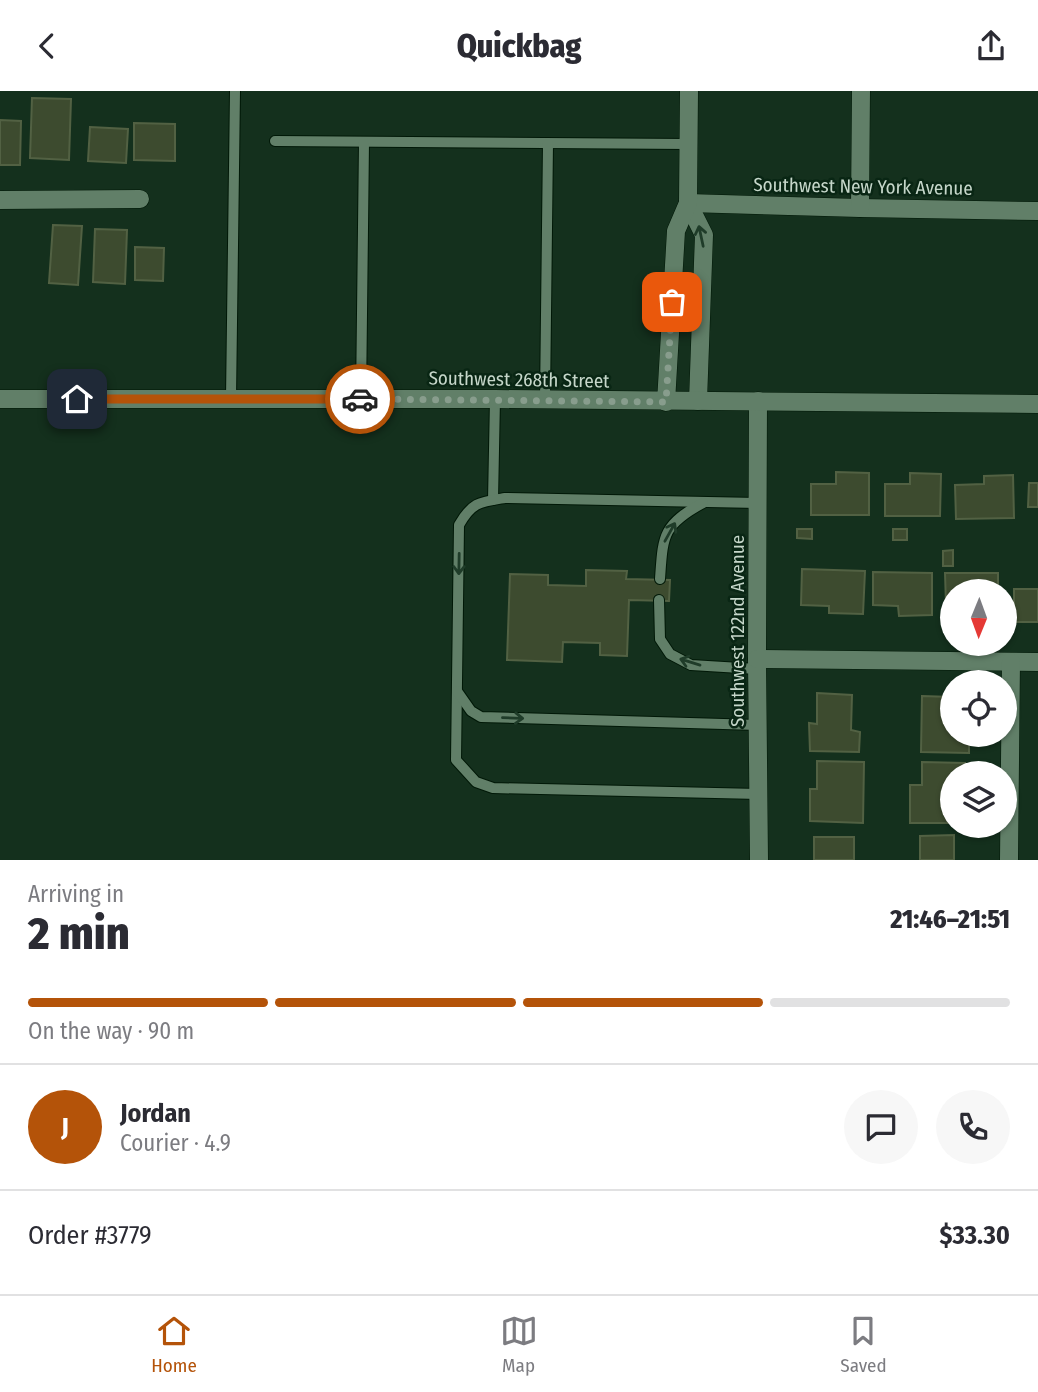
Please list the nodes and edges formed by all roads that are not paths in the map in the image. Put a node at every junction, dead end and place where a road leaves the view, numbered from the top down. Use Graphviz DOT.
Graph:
graph roads {
  1 [pos="235,91"];
  2 [pos="690,91"];
  3 [pos="861,91"];
  4 [pos="275,141"];
  5 [pos="364,142"];
  6 [pos="548,143"];
  7 [pos="689,144"];
  8 [pos="140,199"];
  9 [pos="0,200"];
  10 [pos="688,203"];
  11 [pos="860,208"];
  12 [pos="1038,211"];
  13 [pos="0,398"];
  14 [pos="232,399"];
  15 [pos="361,399"];
  16 [pos="495,399"];
  17 [pos="545,400"];
  18 [pos="698,401"];
  19 [pos="758,401"];
  20 [pos="666,402"];
  21 [pos="1038,404"];
  22 [pos="493,500"];
  23 [pos="706,502"];
  24 [pos="758,503"];
  25 [pos="660,579"];
  26 [pos="659,600"];
  27 [pos="1011,662"];
  28 [pos="1038,662"];
  29 [pos="757,664"];
  30 [pos="457,691"];
  31 [pos="758,725"];
  32 [pos="759,794"];
  33 [pos="759,860"];
  34 [pos="1009,860"];
  1 -- 14 [label="lane"];
  2 -- 7 [label="street"];
  3 -- 11 [label="street"];
  4 -- 5 [label="lane"];
  5 -- 6 [label="lane"];
  5 -- 15 [label="lane"];
  6 -- 7 [label="lane"];
  6 -- 17 [label="lane"];
  7 -- 10 [label="street"];
  8 -- 9 [label="street"];
  10 -- 11 [label="street, Southwest New York Avenue"];
  18 -- 10 [label="street, one-way"];
  10 -- 20 [label="street"];
  11 -- 12 [label="street, Southwest New York Avenue"];
  13 -- 14 [label="street, Southwest 268th Street"];
  14 -- 15 [label="street, Southwest 268th Street"];
  15 -- 16 [label="street, Southwest 268th Street"];
  16 -- 17 [label="street, Southwest 268th Street"];
  16 -- 22 [label="lane"];
  17 -- 20 [label="street, Southwest 268th Street"];
  18 -- 19 [label="street, Southwest 268th Street"];
  18 -- 20 [label="street, Southwest 268th Street"];
  19 -- 21 [label="street, Southwest 268th Street"];
  19 -- 24 [label="street, Southwest 122nd Avenue"];
  22 -- 23 [label="lane"];
  22 -- 30 [label="lane, one-way"];
  23 -- 24 [label="lane"];
  25 -- 23 [label="lane, one-way"];
  24 -- 29 [label="street, Southwest 122nd Avenue"];
  29 -- 26 [label="lane, one-way"];
  27 -- 28 [label="street"];
  27 -- 29 [label="street"];
  27 -- 34 [label="street"];
  29 -- 31 [label="street, Southwest 122nd Avenue"];
  30 -- 31 [label="lane, one-way"];
  30 -- 32 [label="lane"];
  31 -- 32 [label="street, Southwest 122nd Avenue"];
  32 -- 33 [label="street, Southwest 122nd Avenue"];
}
